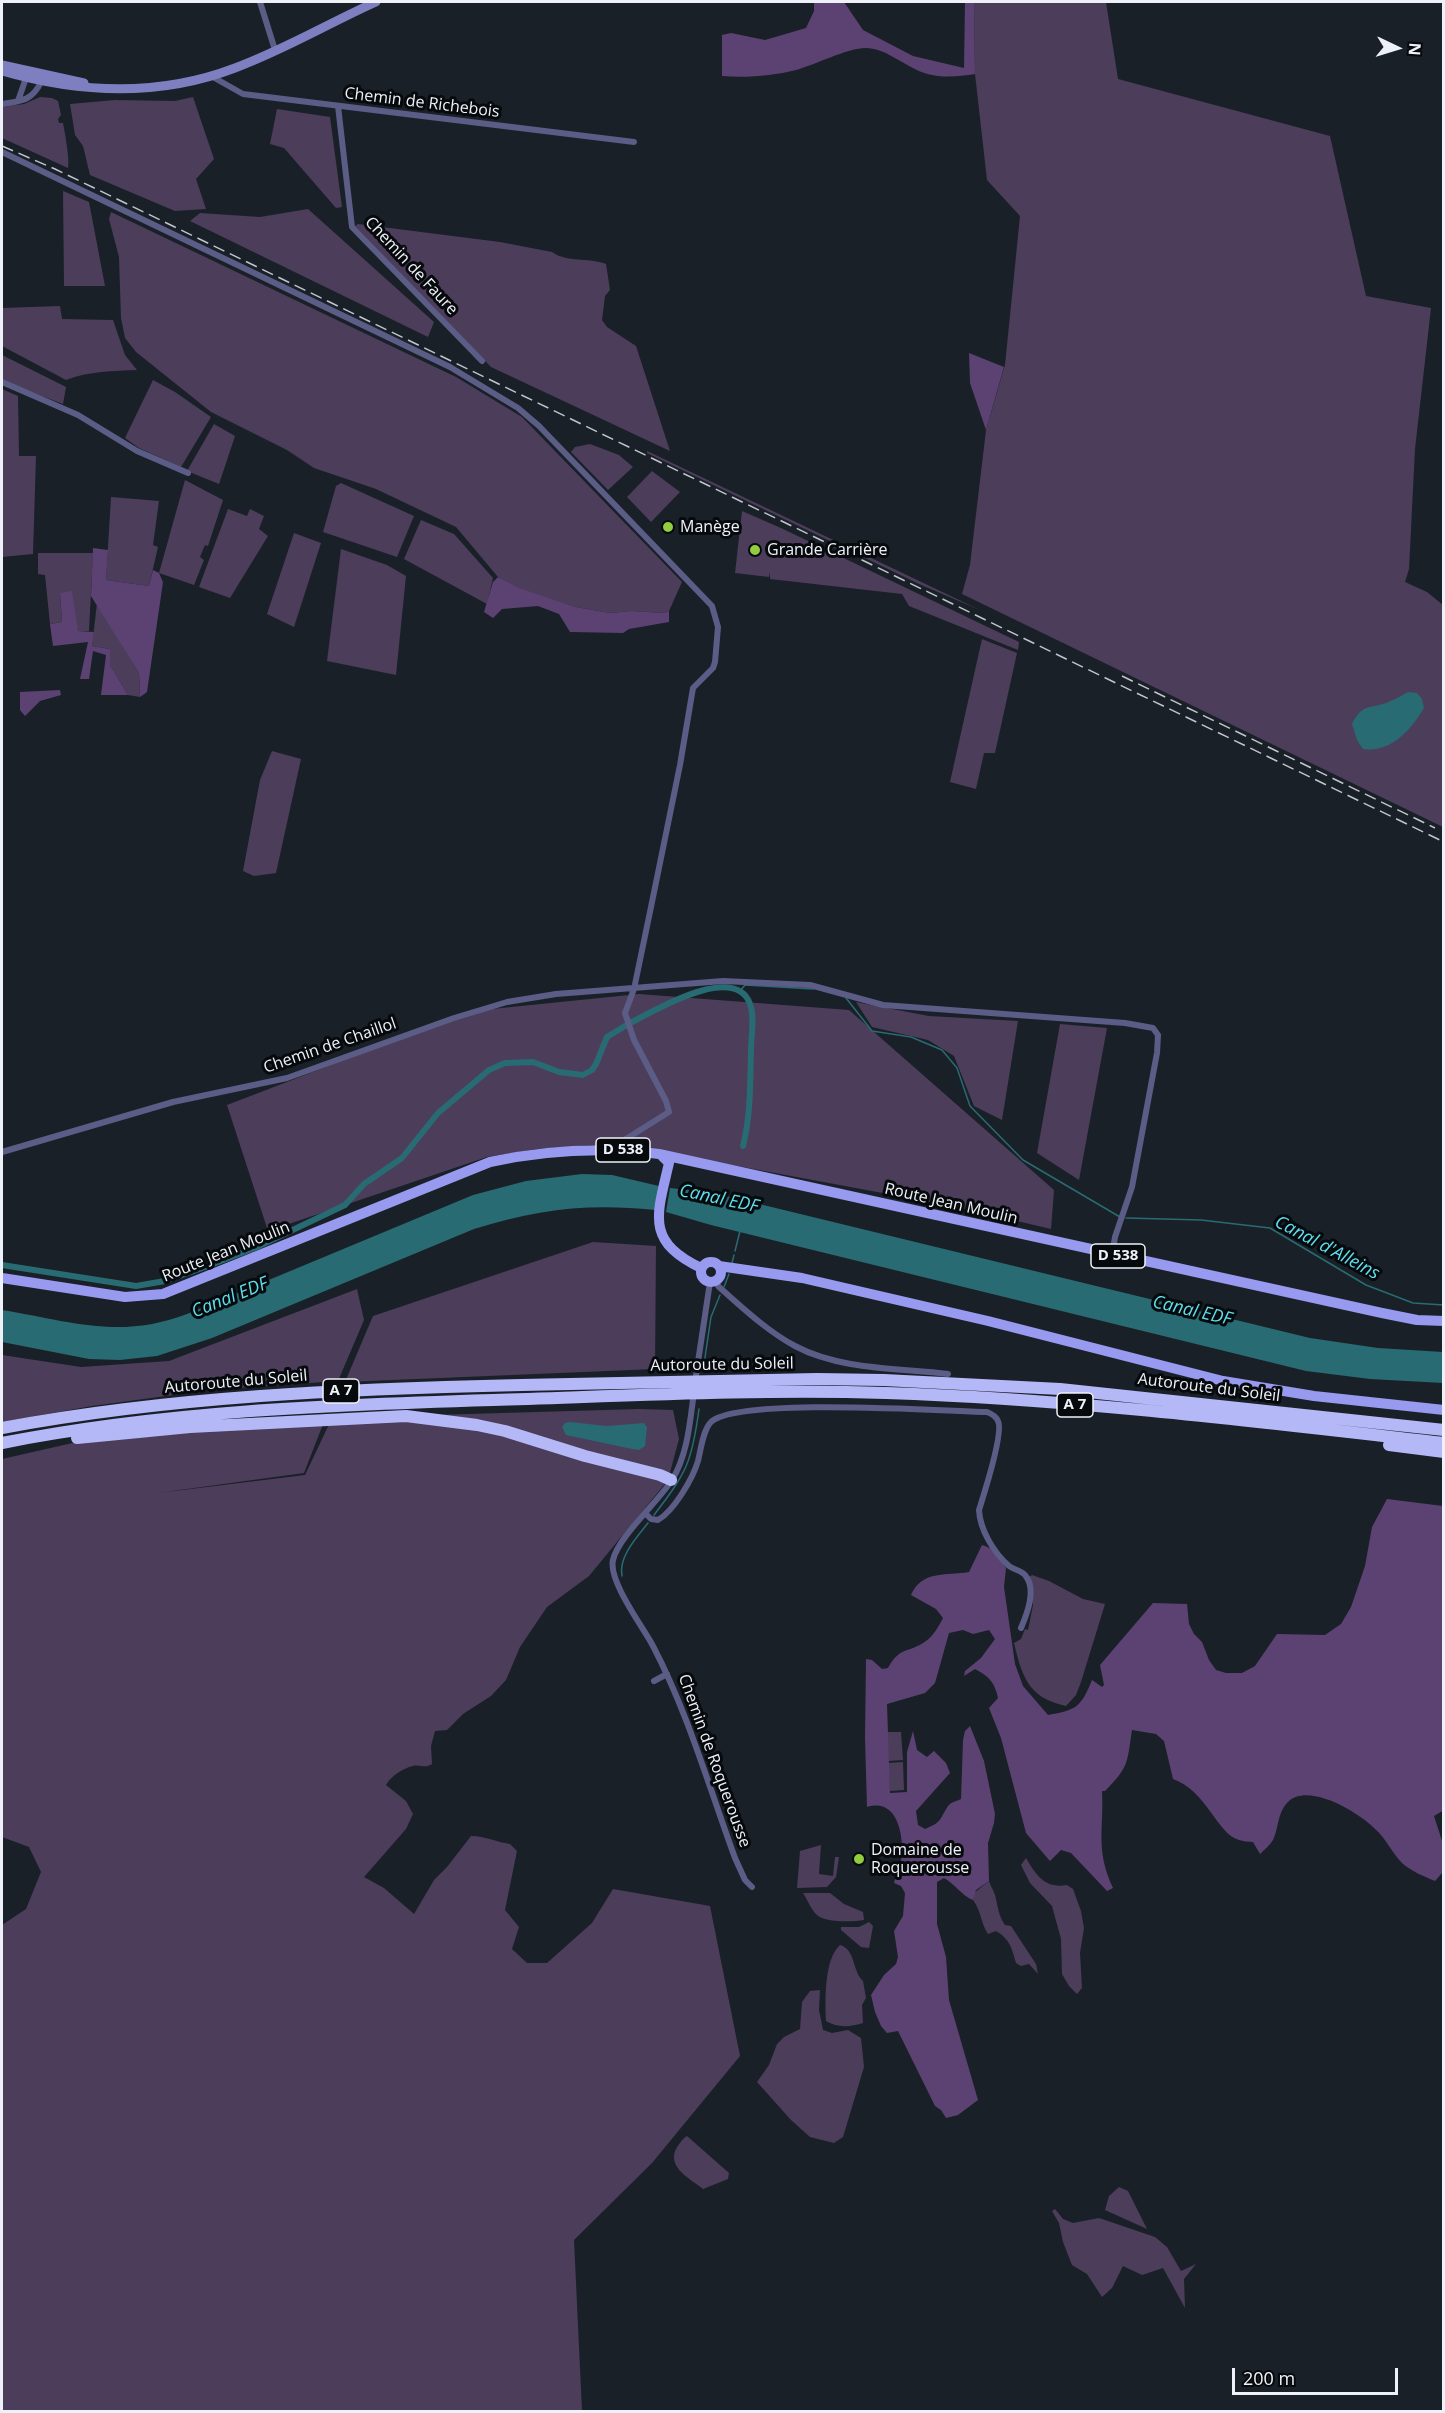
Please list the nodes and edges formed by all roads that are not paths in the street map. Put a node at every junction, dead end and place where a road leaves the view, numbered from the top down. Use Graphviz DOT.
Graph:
graph roads {
  1 [pos="260,2"];
  2 [pos="376,2"];
  3 [pos="275,50"];
  4 [pos="2,64"];
  5 [pos="2,71"];
  6 [pos="211,76"];
  7 [pos="31,77"];
  8 [pos="144,87"];
  9 [pos="18,101"];
  10 [pos="2,104"];
  11 [pos="338,106"];
  12 [pos="634,142"];
  13 [pos="2,152"];
  14 [pos="482,361"];
  15 [pos="2,382"];
  16 [pos="188,473"];
  17 [pos="634,989"];
  18 [pos="2,1152"];
  19 [pos="620,1153"];
  20 [pos="664,1160"];
  21 [pos="452,1176"];
  22 [pos="794,1185"];
  23 [pos="1112,1255"];
  24 [pos="701,1268"];
  25 [pos="719,1274"];
  26 [pos="2,1278"];
  27 [pos="1443,1321"];
  28 [pos="948,1374"];
  29 [pos="706,1387"];
  30 [pos="681,1388"];
  31 [pos="1443,1410"];
  32 [pos="1257,1423"];
  33 [pos="2,1428"];
  34 [pos="1443,1430"];
  35 [pos="2,1443"];
  36 [pos="1443,1443"];
  37 [pos="2,1449"];
  38 [pos="1443,1452"];
  39 [pos="671,1480"];
  40 [pos="646,1514"];
  41 [pos="1021,1629"];
  42 [pos="667,1674"];
  43 [pos="654,1681"];
  44 [pos="752,1887"];
  1 -- 3 [label="street"];
  2 -- 3 [label="main road"];
  3 -- 6 [label="main road"];
  4 -- 7 [label="main road"];
  5 -- 7 [label="main road"];
  6 -- 8 [label="main road"];
  6 -- 11 [label="street, Chemin de Richebois"];
  7 -- 8 [label="main road"];
  7 -- 8 [label="main road"];
  7 -- 9 [label="street"];
  7 -- 9 [label="street"];
  9 -- 10 [label="street"];
  11 -- 12 [label="street, Chemin de Richebois"];
  11 -- 14 [label="street, Chemin de Faure"];
  13 -- 17 [label="street"];
  15 -- 16 [label="street"];
  17 -- 18 [label="street, Chemin de Chaillol"];
  17 -- 19 [label="street"];
  17 -- 23 [label="street, Chemin de Chaillol"];
  19 -- 20 [label="main road, Route Jean Moulin / D 538"];
  19 -- 21 [label="main road, Route Jean Moulin / D 538"];
  19 -- 21 [label="main road, Route Jean Moulin / D 538"];
  20 -- 22 [label="main road, D 538"];
  20 -- 22 [label="main road, Route Jean Moulin / D 538"];
  20 -- 24 [label="main road"];
  21 -- 26 [label="main road, Route Jean Moulin / D 538"];
  22 -- 23 [label="main road, Route Jean Moulin / D 538"];
  23 -- 27 [label="main road, Route Jean Moulin / D 538"];
  24 -- 25 [label="main road"];
  24 -- 25 [label="main road"];
  25 -- 28 [label="street"];
  25 -- 31 [label="main road"];
  25 -- 39 [label="street, Chemin de Roquerousse"];
  29 -- 30 [label="highway, Autoroute du Soleil / A 7"];
  29 -- 32 [label="highway, Autoroute du Soleil / A 7"];
  29 -- 34 [label="highway, Autoroute du Soleil / A 7"];
  30 -- 33 [label="highway, Autoroute du Soleil / A 7"];
  30 -- 35 [label="highway, Autoroute du Soleil / A 7"];
  32 -- 36 [label="highway, Autoroute du Soleil / A 7"];
  32 -- 38 [label="highway"];
  37 -- 39 [label="highway"];
  39 -- 40 [label="street, Chemin de Roquerousse"];
  40 -- 41 [label="street"];
  40 -- 42 [label="street, Chemin de Roquerousse"];
  42 -- 43 [label="street"];
  42 -- 44 [label="street, Chemin de Roquerousse"];
}
